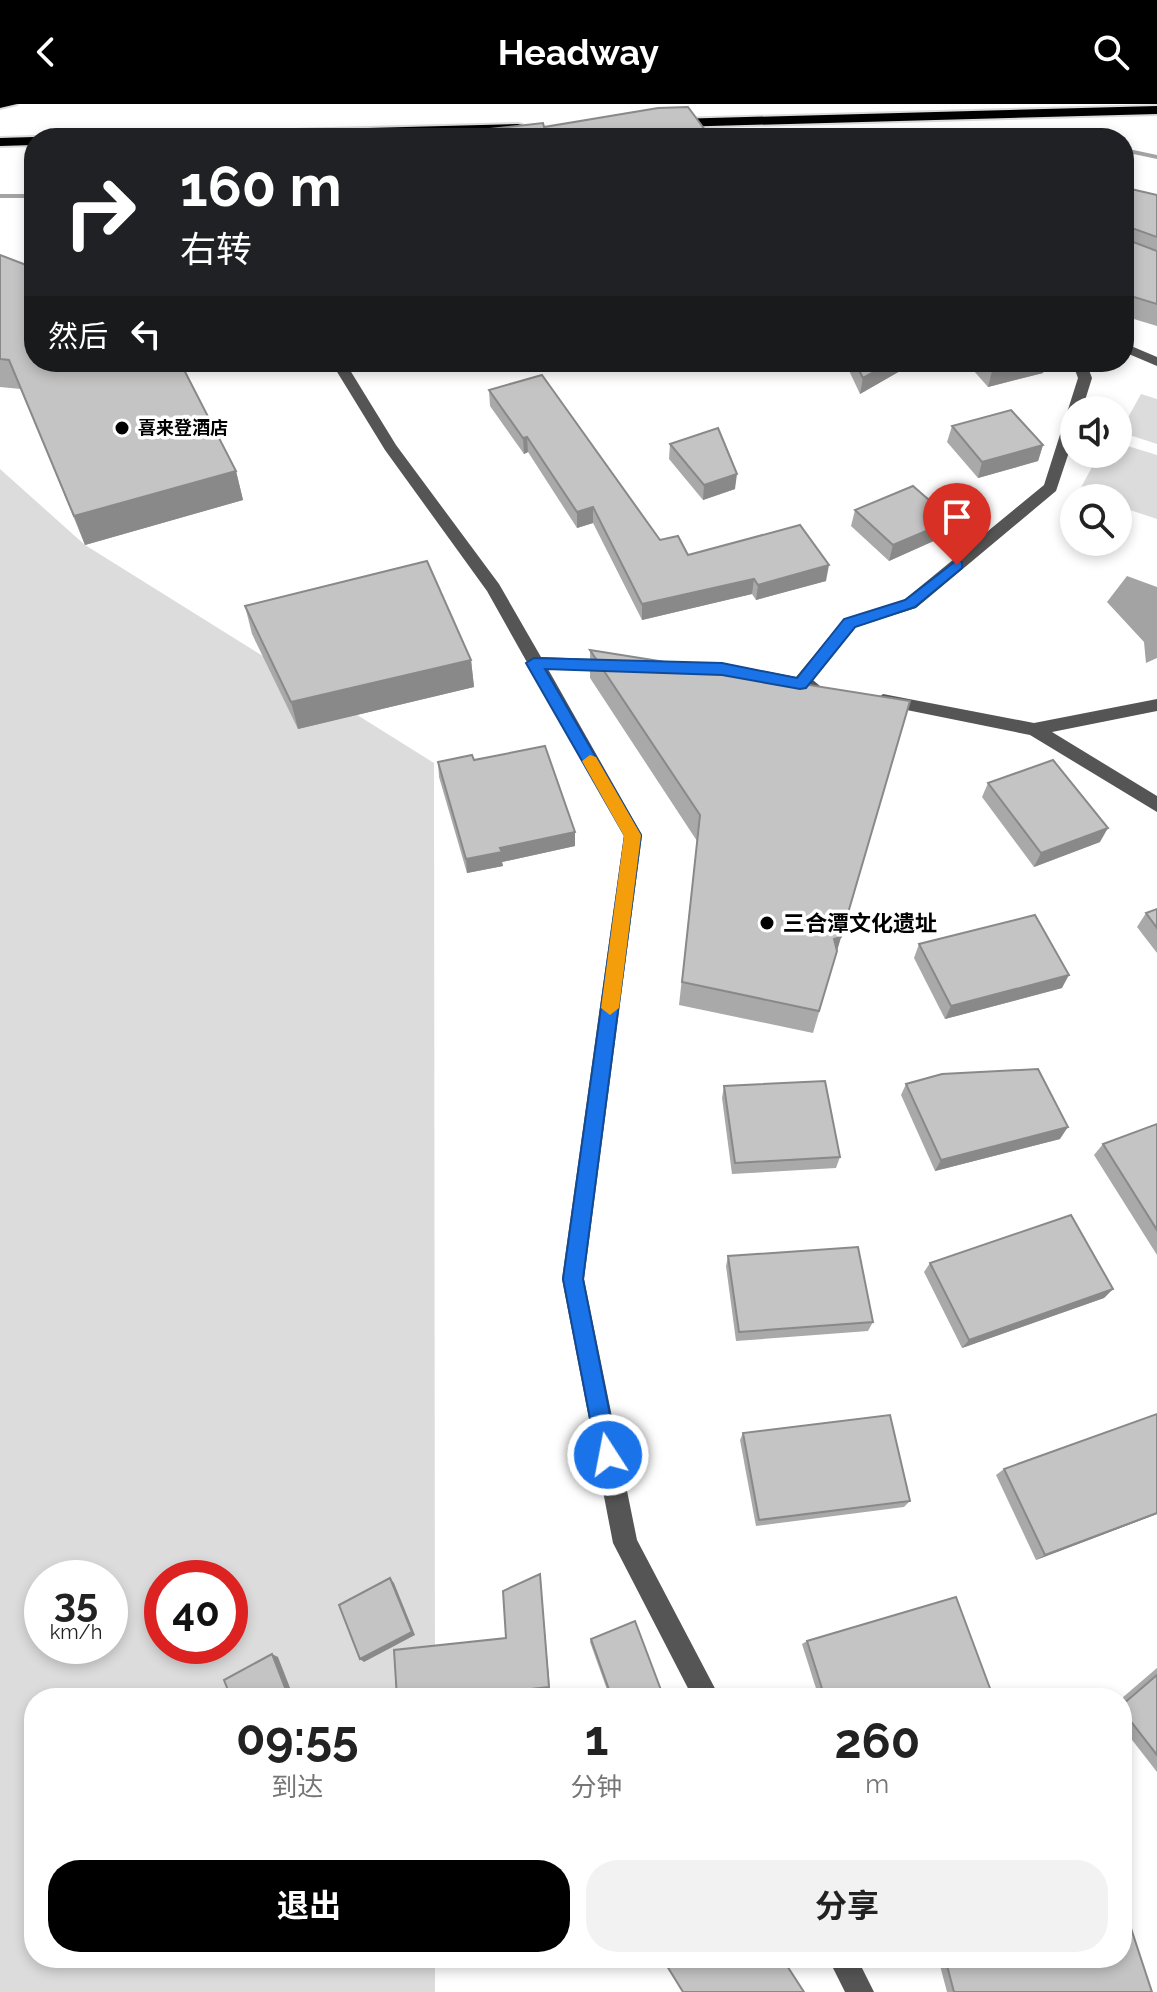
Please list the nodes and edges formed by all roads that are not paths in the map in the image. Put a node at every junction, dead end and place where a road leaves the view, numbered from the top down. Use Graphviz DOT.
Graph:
graph roads {
  1 [pos="0,104"];
  2 [pos="11,104"];
  3 [pos="1157,110"];
  4 [pos="653,124"];
  5 [pos="527,127"];
  6 [pos="502,128"];
  7 [pos="24,141"];
  8 [pos="0,142"];
  9 [pos="1134,352"];
  10 [pos="1157,362"];
  11 [pos="344,372"];
  12 [pos="1083,372"];
  13 [pos="1080,396"];
  14 [pos="1060,459"];
  15 [pos="534,663"];
  16 [pos="628,666"];
  17 [pos="660,667"];
  18 [pos="800,684"];
  19 [pos="832,690"];
  20 [pos="863,696"];
  21 [pos="1157,705"];
  22 [pos="1034,729"];
  23 [pos="1157,805"];
  24 [pos="702,1688"];
  25 [pos="847,1968"];
  26 [pos="860,1992"];
  1 -- 2 [label="main road"];
  3 -- 4 [label="main road"];
  5 -- 6 [label="main road"];
  7 -- 8 [label="main road"];
  9 -- 10 [label="street"];
  11 -- 15 [label="street"];
  12 -- 13 [label="street"];
  14 -- 18 [label="street"];
  15 -- 16 [label="street"];
  15 -- 24 [label="street"];
  17 -- 18 [label="street"];
  18 -- 19 [label="street"];
  20 -- 22 [label="street"];
  21 -- 22 [label="street"];
  22 -- 23 [label="street"];
  25 -- 26 [label="street"];
}
